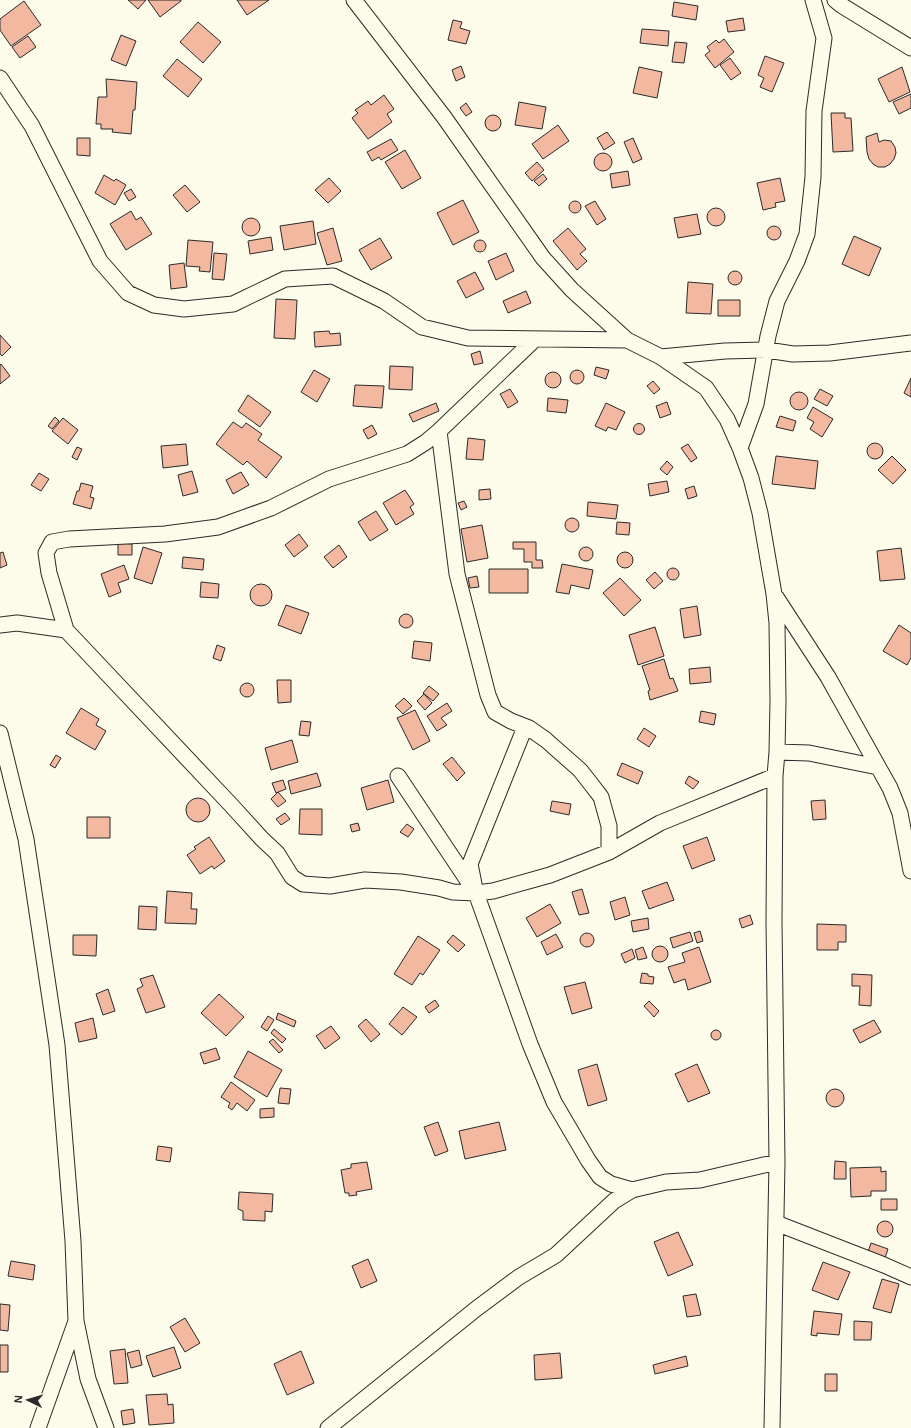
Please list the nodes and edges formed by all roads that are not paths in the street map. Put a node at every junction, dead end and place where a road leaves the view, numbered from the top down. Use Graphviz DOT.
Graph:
graph roads {
  1 [pos="354,0"];
  2 [pos="813,0"];
  3 [pos="835,0"];
  4 [pos="911,48"];
  5 [pos="0,78"];
  6 [pos="534,340"];
  7 [pos="627,340"];
  8 [pos="911,343"];
  9 [pos="767,350"];
  10 [pos="661,357"];
  11 [pos="439,432"];
  12 [pos="740,448"];
  13 [pos="774,594"];
  14 [pos="0,625"];
  15 [pos="66,630"];
  16 [pos="525,727"];
  17 [pos="0,733"];
  18 [pos="777,752"];
  19 [pos="878,768"];
  20 [pos="398,776"];
  21 [pos="775,776"];
  22 [pos="905,817"];
  23 [pos="609,852"];
  24 [pos="911,871"];
  25 [pos="476,893"];
  26 [pos="777,1162"];
  27 [pos="632,1190"];
  28 [pos="776,1223"];
  29 [pos="911,1277"];
  30 [pos="76,1321"];
  31 [pos="38,1428"];
  32 [pos="106,1428"];
  33 [pos="328,1428"];
  34 [pos="772,1428"];
  1 -- 7 [label="street"];
  2 -- 9 [label="street"];
  3 -- 4 [label="street"];
  5 -- 6 [label="street"];
  6 -- 7 [label="street"];
  6 -- 11 [label="street"];
  7 -- 10 [label="street"];
  8 -- 9 [label="street"];
  9 -- 10 [label="street"];
  9 -- 12 [label="street"];
  10 -- 12 [label="street"];
  11 -- 15 [label="street"];
  11 -- 16 [label="street"];
  12 -- 13 [label="street"];
  13 -- 18 [label="street"];
  13 -- 19 [label="street"];
  14 -- 15 [label="street"];
  15 -- 25 [label="street"];
  16 -- 23 [label="street"];
  16 -- 25 [label="street"];
  17 -- 30 [label="street"];
  18 -- 19 [label="street"];
  18 -- 21 [label="street"];
  19 -- 22 [label="street"];
  20 -- 25 [label="street"];
  21 -- 23 [label="street"];
  21 -- 26 [label="street"];
  22 -- 24 [label="street"];
  23 -- 25 [label="street"];
  25 -- 27 [label="street"];
  26 -- 27 [label="street"];
  26 -- 28 [label="street"];
  27 -- 33 [label="street"];
  28 -- 29 [label="street"];
  28 -- 34 [label="street"];
  30 -- 31 [label="street"];
  30 -- 32 [label="street"];
}
